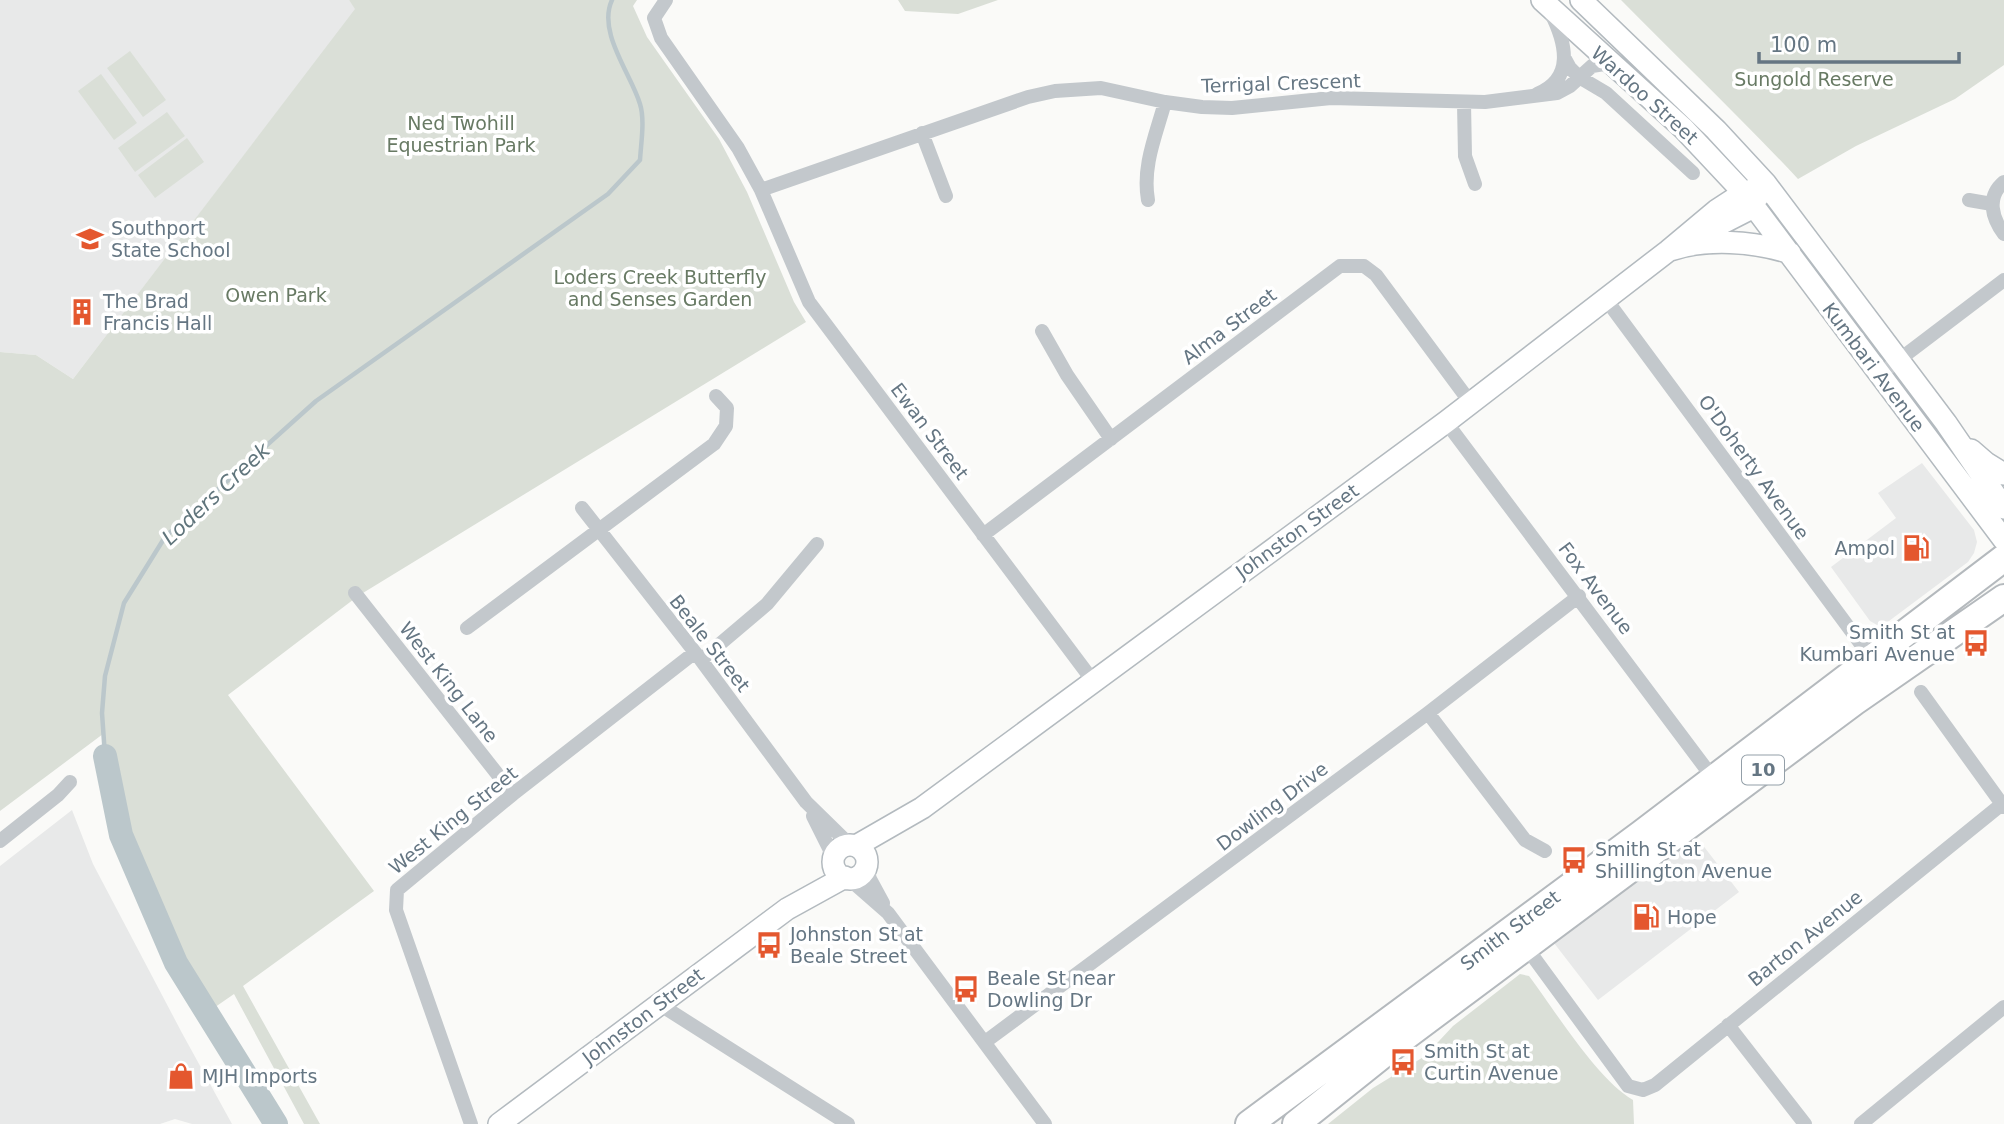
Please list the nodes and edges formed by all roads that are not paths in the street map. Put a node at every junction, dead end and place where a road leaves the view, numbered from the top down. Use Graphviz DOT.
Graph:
graph roads {
  1 [pos="666,0"];
  2 [pos="1581,0"];
  3 [pos="1544,2"];
  4 [pos="1564,57"];
  5 [pos="1610,63"];
  6 [pos="1579,77"];
  7 [pos="1526,98"];
  8 [pos="1165,102"];
  9 [pos="1464,103"];
  10 [pos="922,133"];
  11 [pos="1718,163"];
  12 [pos="1693,173"];
  13 [pos="2004,182"];
  14 [pos="1475,184"];
  15 [pos="1766,184"];
  16 [pos="761,190"];
  17 [pos="946,196"];
  18 [pos="1749,199"];
  19 [pos="1148,200"];
  20 [pos="1969,200"];
  21 [pos="1992,204"];
  22 [pos="1695,226"];
  23 [pos="2004,234"];
  24 [pos="1668,251"];
  25 [pos="1790,253"];
  26 [pos="2004,280"];
  27 [pos="1605,298"];
  28 [pos="1042,331"];
  29 [pos="1899,360"];
  30 [pos="1879,375"];
  31 [pos="716,396"];
  32 [pos="1470,402"];
  33 [pos="1446,422"];
  34 [pos="1952,431"];
  35 [pos="1111,439"];
  36 [pos="2004,474"];
  37 [pos="582,508"];
  38 [pos="2004,508"];
  39 [pos="598,531"];
  40 [pos="984,535"];
  41 [pos="2004,540"];
  42 [pos="817,544"];
  43 [pos="2004,558"];
  44 [pos="356,593"];
  45 [pos="1579,596"];
  46 [pos="2004,598"];
  47 [pos="467,628"];
  48 [pos="697,656"];
  49 [pos="1872,659"];
  50 [pos="1093,681"];
  51 [pos="1921,692"];
  52 [pos="1428,713"];
  53 [pos="1713,778"];
  54 [pos="70,782"];
  55 [pos="513,794"];
  56 [pos="806,802"];
  57 [pos="2003,805"];
  58 [pos="0,841"];
  59 [pos="1545,851"];
  60 [pos="850,862"];
  61 [pos="888,913"];
  62 [pos="1526,947"];
  63 [pos="659,1004"];
  64 [pos="2004,1007"];
  65 [pos="1728,1025"];
  66 [pos="985,1042"];
  67 [pos="471,1124"];
  68 [pos="499,1124"];
  69 [pos="848,1124"];
  70 [pos="1045,1124"];
  71 [pos="1250,1124"];
  72 [pos="1296,1124"];
  73 [pos="1805,1124"];
  74 [pos="1861,1124"];
  1 -- 16 [label="street, Ewan Street"];
  2 -- 15 [label="street, Wardoo Street"];
  3 -- 4 [label="street"];
  3 -- 5 [label="street, Wardoo Street"];
  4 -- 6 [label="street, Wardoo Street"];
  4 -- 7 [label="street, Terrigal Crescent"];
  5 -- 6 [label="street, Terrigal Crescent"];
  5 -- 11 [label="street, Wardoo Street"];
  6 -- 7 [label="street, Terrigal Crescent"];
  6 -- 12 [label="street, Wardoo Street"];
  7 -- 9 [label="street, Terrigal Crescent"];
  8 -- 9 [label="street, Terrigal Crescent"];
  8 -- 10 [label="street, Terrigal Crescent"];
  8 -- 19 [label="street"];
  9 -- 14 [label="street"];
  10 -- 16 [label="street, Terrigal Crescent"];
  10 -- 17 [label="street"];
  11 -- 18 [label="street, Wardoo Street"];
  11 -- 22 [label="street"];
  13 -- 21 [label="street"];
  15 -- 18 [label="street"];
  15 -- 29 [label="street, Kumbari Avenue"];
  16 -- 40 [label="street, Ewan Street"];
  18 -- 22 [label="street, Johnston Street"];
  18 -- 24 [label="street, Johnston Street"];
  18 -- 25 [label="street, Kumbari Avenue"];
  20 -- 21 [label="street"];
  21 -- 23 [label="street"];
  22 -- 24 [label="street, Johnston Street"];
  24 -- 25 [label="street"];
  24 -- 27 [label="street, Johnston Street"];
  25 -- 30 [label="street, Kumbari Avenue"];
  26 -- 29 [label="street"];
  27 -- 32 [label="street, Johnston Street"];
  27 -- 49 [label="street, O'Doherty Avenue"];
  28 -- 35 [label="street"];
  29 -- 30 [label="street"];
  29 -- 34 [label="street, Kumbari Avenue"];
  30 -- 41 [label="street, Kumbari Avenue"];
  31 -- 39 [label="street"];
  32 -- 33 [label="street, Johnston Street"];
  32 -- 35 [label="street, Alma Street"];
  33 -- 45 [label="street, Fox Avenue"];
  33 -- 50 [label="street, Johnston Street"];
  34 -- 36 [label="street"];
  34 -- 38 [label="street, Kumbari Avenue"];
  35 -- 40 [label="street, Alma Street"];
  37 -- 39 [label="street, Beale Street"];
  39 -- 47 [label="street"];
  39 -- 48 [label="street, Beale Street"];
  40 -- 50 [label="street, Ewan Street"];
  42 -- 48 [label="street, West King Street"];
  43 -- 49 [label="highway, Smith Street / 10"];
  44 -- 55 [label="street, West King Lane"];
  45 -- 52 [label="street, Dowling Drive"];
  45 -- 53 [label="street, Fox Avenue"];
  46 -- 62 [label="highway, Smith Street / 10"];
  48 -- 55 [label="street, West King Street"];
  48 -- 56 [label="street, Beale Street"];
  49 -- 53 [label="highway, Smith Street / 10"];
  50 -- 60 [label="street, Johnston Street"];
  51 -- 57 [label="street"];
  52 -- 59 [label="street"];
  52 -- 66 [label="street, Dowling Drive"];
  53 -- 71 [label="highway, Smith Street / 10"];
  54 -- 58 [label="street"];
  55 -- 67 [label="street, West King Street"];
  56 -- 60 [label="street, Beale Street"];
  56 -- 60 [label="street, Beale Street"];
  57 -- 65 [label="street, Barton Avenue"];
  60 -- 61 [label="street, Beale Street"];
  60 -- 61 [label="street, Beale Street"];
  60 -- 63 [label="street, Johnston Street"];
  61 -- 66 [label="street, Beale Street"];
  62 -- 65 [label="street, Barton Avenue"];
  62 -- 72 [label="highway, Smith Street / 10"];
  63 -- 68 [label="street, Johnston Street"];
  63 -- 69 [label="street"];
  64 -- 74 [label="street"];
  65 -- 73 [label="street"];
  66 -- 70 [label="street, Beale Street"];
}
